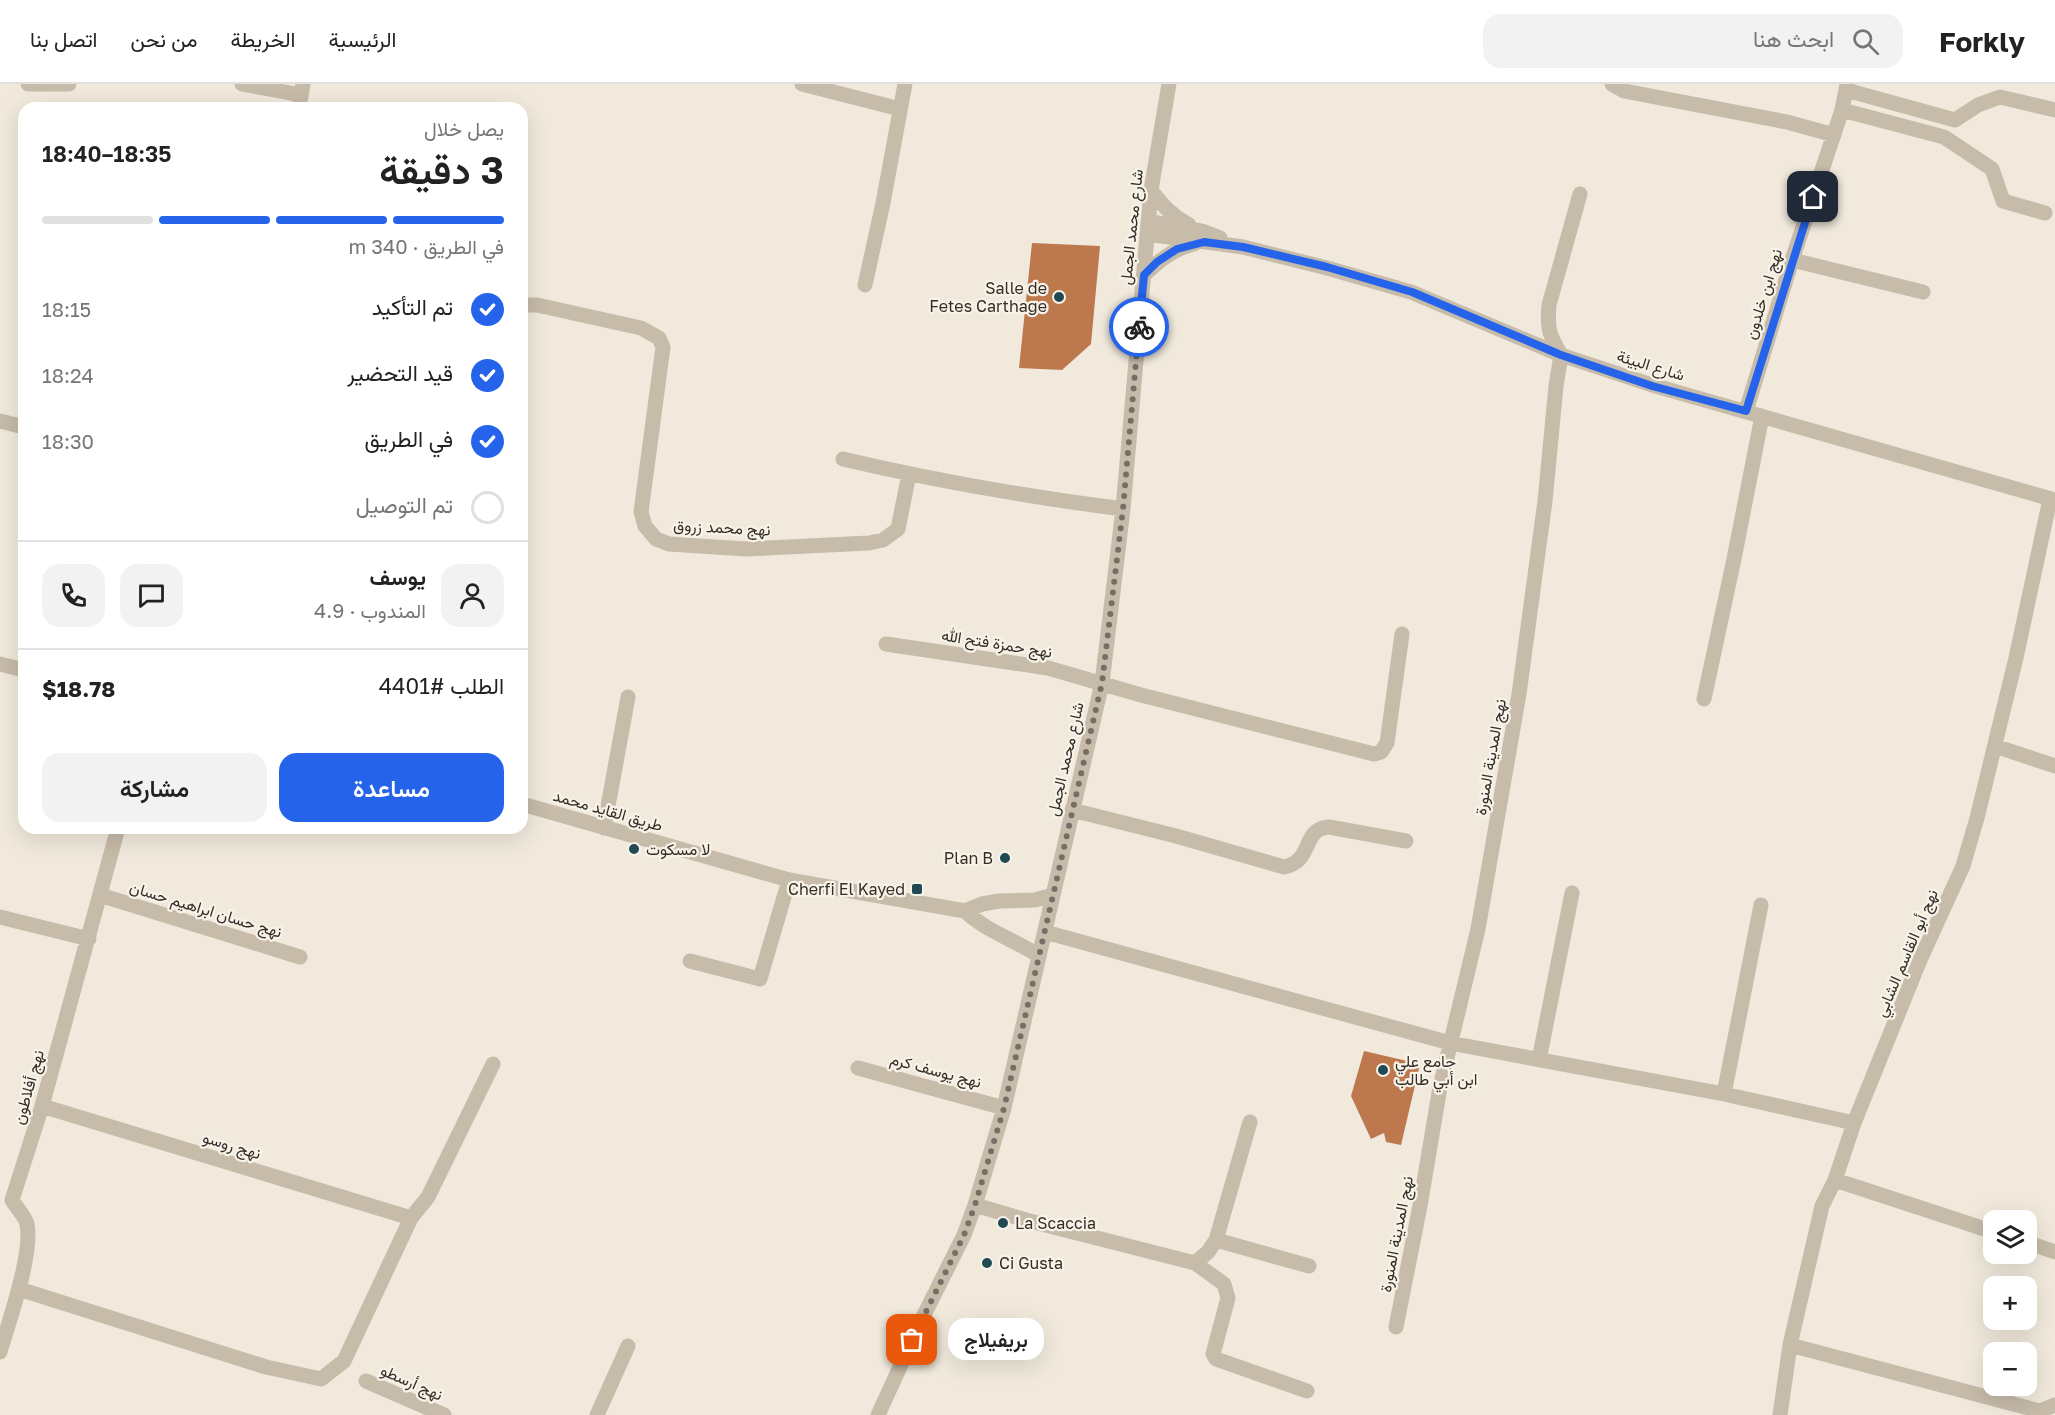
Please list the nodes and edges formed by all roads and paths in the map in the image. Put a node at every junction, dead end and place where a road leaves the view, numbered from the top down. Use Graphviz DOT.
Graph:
graph roads {
  1 [pos="28,84"];
  2 [pos="69,84"];
  3 [pos="242,84"];
  4 [pos="802,84"];
  5 [pos="904,84"];
  6 [pos="1169,84"];
  7 [pos="1612,84"];
  8 [pos="1846,87"];
  9 [pos="301,96"];
  10 [pos="900,109"];
  11 [pos="1842,110"];
  12 [pos="2055,110"];
  13 [pos="1834,135"];
  14 [pos="1151,190"];
  15 [pos="1580,194"];
  16 [pos="2045,213"];
  17 [pos="1148,228"];
  18 [pos="1203,236"];
  19 [pos="1791,260"];
  20 [pos="1144,275"];
  21 [pos="866,285"];
  22 [pos="1923,292"];
  23 [pos="528,305"];
  24 [pos="1561,355"];
  25 [pos="1746,411"];
  26 [pos="1762,416"];
  27 [pos="0,421"];
  28 [pos="18,426"];
  29 [pos="843,459"];
  30 [pos="909,474"];
  31 [pos="2052,499"];
  32 [pos="1123,509"];
  33 [pos="1402,634"];
  34 [pos="886,644"];
  35 [pos="0,664"];
  36 [pos="18,668"];
  37 [pos="1102,683"];
  38 [pos="628,697"];
  39 [pos="1704,699"];
  40 [pos="1995,746"];
  41 [pos="2055,766"];
  42 [pos="528,806"];
  43 [pos="1072,810"];
  44 [pos="604,828"];
  45 [pos="116,834"];
  46 [pos="1406,841"];
  47 [pos="789,880"];
  48 [pos="1572,893"];
  49 [pos="100,895"];
  50 [pos="1053,895"];
  51 [pos="1761,905"];
  52 [pos="965,911"];
  53 [pos="0,917"];
  54 [pos="1045,932"];
  55 [pos="89,939"];
  56 [pos="1039,956"];
  57 [pos="300,957"];
  58 [pos="690,961"];
  59 [pos="1450,1042"];
  60 [pos="1539,1060"];
  61 [pos="493,1064"];
  62 [pos="858,1068"];
  63 [pos="1724,1095"];
  64 [pos="42,1106"];
  65 [pos="1004,1108"];
  66 [pos="1250,1122"];
  67 [pos="1854,1123"];
  68 [pos="1835,1180"];
  69 [pos="6,1199"];
  70 [pos="975,1205"];
  71 [pos="411,1218"];
  72 [pos="1983,1228"];
  73 [pos="1216,1239"];
  74 [pos="2037,1246"];
  75 [pos="2055,1252"];
  76 [pos="1195,1263"];
  77 [pos="1309,1266"];
  78 [pos="19,1289"];
  79 [pos="1396,1327"];
  80 [pos="1790,1345"];
  81 [pos="628,1346"];
  82 [pos="0,1352"];
  83 [pos="366,1381"];
  84 [pos="1307,1391"];
  85 [pos="2055,1405"];
  86 [pos="415,1409"];
  87 [pos="444,1415"];
  88 [pos="597,1415"];
  89 [pos="878,1415"];
  90 [pos="1780,1415"];
  1 -- 2 [label="street"];
  3 -- 9 [label="street"];
  4 -- 10 [label="street"];
  5 -- 10 [label="street"];
  6 -- 14 [label="street, شارع محمد الجمل"];
  7 -- 13 [label="street"];
  8 -- 11 [label="street, نهج ابن خلدون"];
  8 -- 12 [label="street"];
  10 -- 21 [label="street"];
  11 -- 13 [label="street, نهج ابن خلدون"];
  11 -- 16 [label="street"];
  13 -- 19 [label="street, نهج ابن خلدون"];
  14 -- 17 [label="street, شارع محمد الجمل"];
  14 -- 18 [label="street"];
  15 -- 24 [label="street"];
  17 -- 18 [label="street, شارع البيئة"];
  17 -- 20 [label="street, شارع محمد الجمل"];
  18 -- 20 [label="street"];
  18 -- 24 [label="street, شارع البيئة"];
  19 -- 22 [label="street"];
  19 -- 25 [label="street, نهج ابن خلدون"];
  20 -- 32 [label="street, شارع محمد الجمل"];
  23 -- 30 [label="street, نهج محمد زروق"];
  24 -- 25 [label="street, شارع البيئة"];
  24 -- 59 [label="street, نهج المدينة المنورة"];
  25 -- 26 [label="street, شارع البيئة"];
  26 -- 31 [label="street, شارع البيئة"];
  26 -- 39 [label="street"];
  27 -- 28 [label="street"];
  29 -- 30 [label="street"];
  30 -- 32 [label="street"];
  31 -- 40 [label="street, نهج أبو القاسم الشابي"];
  32 -- 37 [label="street, شارع محمد الجمل"];
  33 -- 37 [label="street, نهج حمزة فتح الله"];
  34 -- 37 [label="street, نهج حمزة فتح الله"];
  35 -- 36 [label="street"];
  37 -- 43 [label="street, شارع محمد الجمل"];
  38 -- 44 [label="street"];
  40 -- 41 [label="street"];
  40 -- 67 [label="street, نهج أبو القاسم الشابي"];
  42 -- 44 [label="street, طريق القايد محمد"];
  43 -- 46 [label="street"];
  43 -- 50 [label="street, شارع محمد الجمل"];
  44 -- 47 [label="street, طريق القايد محمد"];
  45 -- 49 [label="street, نهج أفلاطون"];
  47 -- 52 [label="street, طريق القايد محمد"];
  47 -- 58 [label="street"];
  48 -- 60 [label="street"];
  49 -- 55 [label="street, نهج أفلاطون"];
  49 -- 57 [label="street, نهج حسان ابراهيم حسان"];
  50 -- 52 [label="street, طريق القايد محمد"];
  50 -- 54 [label="street, شارع محمد الجمل"];
  51 -- 63 [label="street"];
  52 -- 56 [label="street, طريق القايد محمد"];
  53 -- 55 [label="street"];
  54 -- 56 [label="street, شارع محمد الجمل"];
  54 -- 59 [label="street"];
  55 -- 64 [label="street, نهج أفلاطون"];
  56 -- 65 [label="street, شارع محمد الجمل"];
  59 -- 60 [label="street"];
  59 -- 79 [label="street, نهج المدينة المنورة"];
  60 -- 63 [label="street"];
  61 -- 71 [label="street"];
  62 -- 65 [label="street, نهج يوسف كرم"];
  63 -- 67 [label="street"];
  64 -- 69 [label="street, نهج أفلاطون"];
  64 -- 71 [label="street, نهج روسو"];
  65 -- 70 [label="street, شارع محمد الجمل"];
  66 -- 73 [label="street"];
  67 -- 68 [label="street, نهج أبو القاسم الشابي"];
  68 -- 72 [label="street"];
  68 -- 80 [label="street, نهج أبو القاسم الشابي"];
  69 -- 78 [label="street, نهج أفلاطون"];
  70 -- 76 [label="street"];
  70 -- 89 [label="street, شارع محمد الجمل"];
  71 -- 78 [label="street"];
  73 -- 76 [label="street"];
  73 -- 77 [label="street"];
  74 -- 75 [label="street"];
  76 -- 84 [label="street"];
  78 -- 82 [label="street, نهج أفلاطون"];
  80 -- 85 [label="street"];
  80 -- 90 [label="street, نهج أبو القاسم الشابي"];
  81 -- 88 [label="street"];
  83 -- 86 [label="street, نهج أرسطو"];
  86 -- 87 [label="street, نهج أرسطو"];
}
